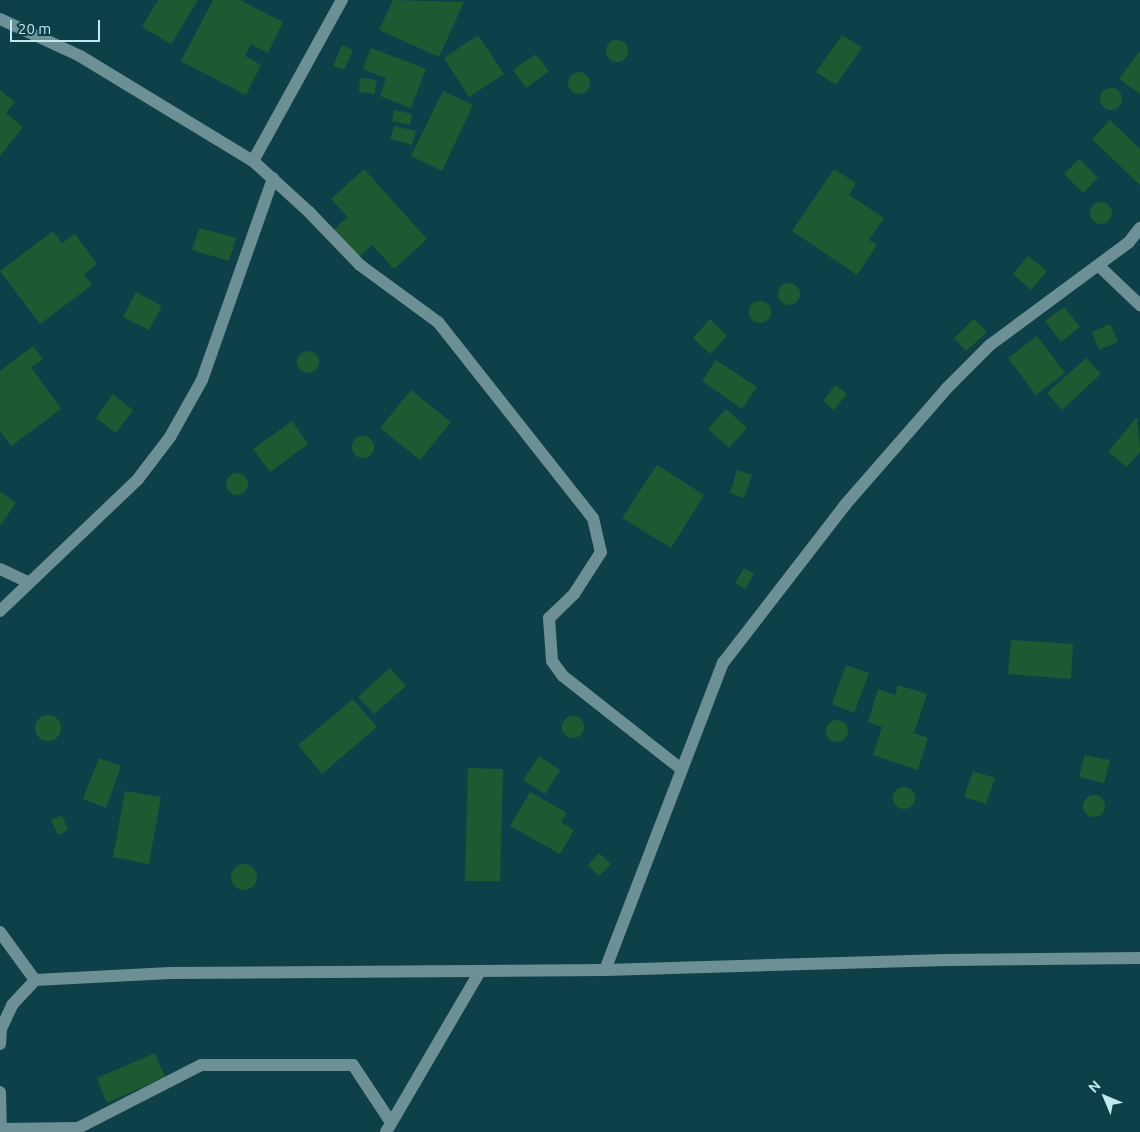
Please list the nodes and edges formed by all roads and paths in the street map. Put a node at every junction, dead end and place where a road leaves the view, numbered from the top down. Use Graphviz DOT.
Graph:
graph roads {
  1 [pos="342,0"];
  2 [pos="0,19"];
  3 [pos="253,161"];
  4 [pos="273,178"];
  5 [pos="1140,228"];
  6 [pos="1098,266"];
  7 [pos="1140,305"];
  8 [pos="0,569"];
  9 [pos="28,582"];
  10 [pos="0,611"];
  11 [pos="680,768"];
  12 [pos="0,932"];
  13 [pos="1140,958"];
  14 [pos="604,970"];
  15 [pos="480,971"];
  16 [pos="36,980"];
  17 [pos="0,1044"];
  18 [pos="0,1092"];
  19 [pos="388,1126"];
  20 [pos="1,1130"];
  1 -- 3 [label="street"];
  2 -- 3 [label="street"];
  3 -- 4 [label="street"];
  4 -- 9 [label="street"];
  4 -- 11 [label="street"];
  5 -- 6 [label="street"];
  6 -- 7 [label="street"];
  6 -- 11 [label="street"];
  8 -- 9 [label="street"];
  9 -- 10 [label="street"];
  11 -- 14 [label="street"];
  12 -- 16 [label="street"];
  13 -- 14 [label="street"];
  14 -- 15 [label="street"];
  15 -- 16 [label="street"];
  15 -- 19 [label="street"];
  16 -- 17 [label="street"];
  18 -- 20 [label="street"];
  19 -- 20 [label="street"];
}
